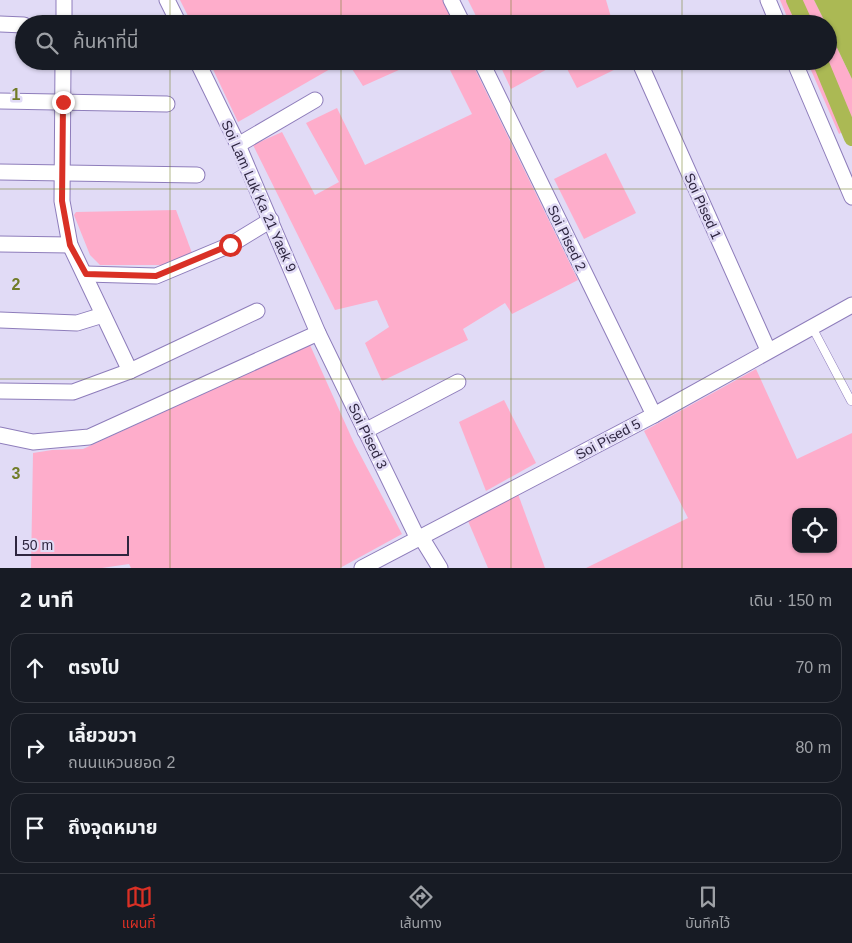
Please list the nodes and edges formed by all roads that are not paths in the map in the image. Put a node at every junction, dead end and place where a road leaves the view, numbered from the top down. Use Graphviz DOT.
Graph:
graph roads {
  1 [pos="64,0"];
  2 [pos="167,0"];
  3 [pos="451,0"];
  4 [pos="768,0"];
  5 [pos="64,15"];
  6 [pos="174,15"];
  7 [pos="458,15"];
  8 [pos="774,15"];
  9 [pos="0,24"];
  10 [pos="15,25"];
  11 [pos="63,70"];
  12 [pos="201,70"];
  13 [pos="485,70"];
  14 [pos="643,70"];
  15 [pos="798,70"];
  16 [pos="315,100"];
  17 [pos="0,101"];
  18 [pos="63,102"];
  19 [pos="167,104"];
  20 [pos="238,145"];
  21 [pos="0,172"];
  22 [pos="62,174"];
  23 [pos="197,174"];
  24 [pos="852,196"];
  25 [pos="271,220"];
  26 [pos="0,244"];
  27 [pos="70,245"];
  28 [pos="86,274"];
  29 [pos="852,305"];
  30 [pos="257,311"];
  31 [pos="102,315"];
  32 [pos="0,320"];
  33 [pos="812,326"];
  34 [pos="318,333"];
  35 [pos="768,350"];
  36 [pos="130,371"];
  37 [pos="458,382"];
  38 [pos="0,391"];
  39 [pos="851,401"];
  40 [pos="654,415"];
  41 [pos="365,431"];
  42 [pos="0,436"];
  43 [pos="420,538"];
  44 [pos="362,568"];
  45 [pos="440,568"];
  1 -- 5 [label="street"];
  2 -- 6 [label="street"];
  3 -- 7 [label="street"];
  4 -- 8 [label="street"];
  9 -- 10 [label="street"];
  11 -- 18 [label="street"];
  12 -- 20 [label="street, Soi Lam Luk Ka 21 Yaek 9"];
  13 -- 40 [label="street, Soi Pised 2"];
  14 -- 35 [label="street, Soi Pised 1"];
  15 -- 24 [label="street"];
  16 -- 20 [label="street"];
  17 -- 18 [label="street"];
  18 -- 19 [label="street"];
  18 -- 22 [label="street"];
  20 -- 25 [label="street, Soi Lam Luk Ka 21 Yaek 9"];
  21 -- 22 [label="street"];
  22 -- 23 [label="street"];
  22 -- 27 [label="street"];
  25 -- 28 [label="street"];
  25 -- 34 [label="street, Soi Lam Luk Ka 21 Yaek 9"];
  26 -- 27 [label="street"];
  27 -- 28 [label="street"];
  28 -- 31 [label="street"];
  29 -- 33 [label="street, Soi Pised 5"];
  30 -- 36 [label="street"];
  31 -- 32 [label="street"];
  31 -- 36 [label="street"];
  33 -- 35 [label="street, Soi Pised 5"];
  33 -- 39 [label="lane"];
  34 -- 41 [label="street, Soi Pised 3"];
  34 -- 42 [label="street"];
  35 -- 40 [label="street, Soi Pised 5"];
  36 -- 38 [label="street"];
  37 -- 41 [label="street"];
  40 -- 43 [label="street, Soi Pised 5"];
  41 -- 43 [label="street, Soi Pised 3"];
  43 -- 44 [label="street, Soi Pised 5"];
  43 -- 45 [label="street, Soi Pised 3"];
}
